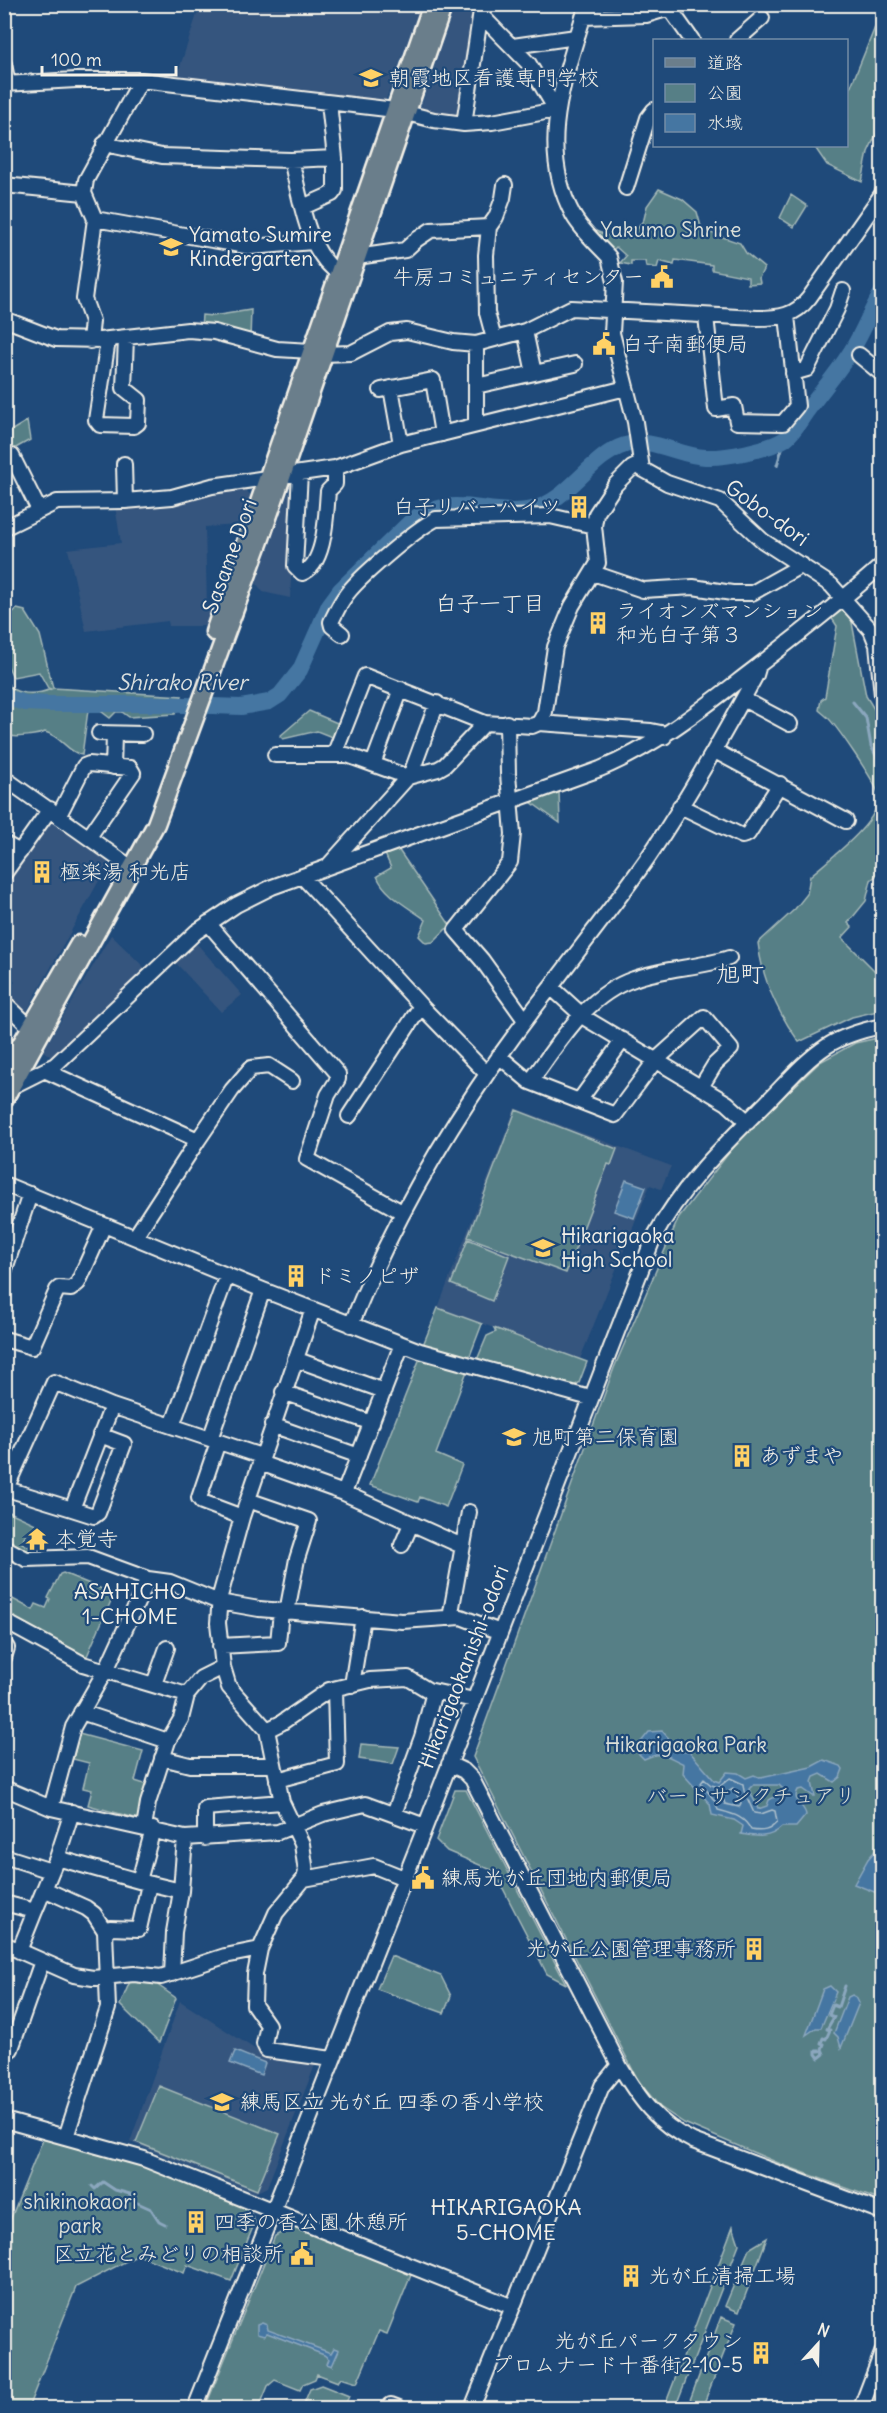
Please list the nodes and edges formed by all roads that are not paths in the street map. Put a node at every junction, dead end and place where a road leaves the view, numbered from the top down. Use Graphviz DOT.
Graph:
graph roads {
  1 [pos="432,4"];
  2 [pos="444,4"];
  3 [pos="676,7"];
  4 [pos="482,10"];
  5 [pos="585,11"];
  6 [pos="762,18"];
  7 [pos="576,38"];
  8 [pos="692,39"];
  9 [pos="738,39"];
  10 [pos="513,46"];
  11 [pos="4,64"];
  12 [pos="141,80"];
  13 [pos="6,84"];
  14 [pos="329,103"];
  15 [pos="556,110"];
  16 [pos="653,111"];
  17 [pos="401,112"];
  18 [pos="464,124"];
  19 [pos="104,144"];
  20 [pos="335,158"];
  21 [pos="291,160"];
  22 [pos="4,185"];
  23 [pos="505,185"];
  24 [pos="626,189"];
  25 [pos="84,193"];
  26 [pos="882,194"];
  27 [pos="303,207"];
  28 [pos="95,219"];
  29 [pos="489,227"];
  30 [pos="313,242"];
  31 [pos="357,257"];
  32 [pos="339,273"];
  33 [pos="843,291"];
  34 [pos="612,311"];
  35 [pos="706,316"];
  36 [pos="787,316"];
  37 [pos="4,319"];
  38 [pos="525,331"];
  39 [pos="126,338"];
  40 [pos="494,339"];
  41 [pos="108,340"];
  42 [pos="90,341"];
  43 [pos="476,344"];
  44 [pos="317,353"];
  45 [pos="859,355"];
  46 [pos="575,364"];
  47 [pos="534,373"];
  48 [pos="793,373"];
  49 [pos="882,374"];
  50 [pos="476,386"];
  51 [pos="626,388"];
  52 [pos="476,424"];
  53 [pos="442,434"];
  54 [pos="401,444"];
  55 [pos="12,456"];
  56 [pos="123,464"];
  57 [pos="640,464"];
  58 [pos="335,468"];
  59 [pos="300,473"];
  60 [pos="274,477"];
  61 [pos="125,501"];
  62 [pos="39,510"];
  63 [pos="7,521"];
  64 [pos="594,526"];
  65 [pos="802,565"];
  66 [pos="882,565"];
  67 [pos="593,573"];
  68 [pos="844,600"];
  69 [pos="342,634"];
  70 [pos="759,665"];
  71 [pos="401,689"];
  72 [pos="882,695"];
  73 [pos="743,699"];
  74 [pos="437,703"];
  75 [pos="485,723"];
  76 [pos="507,723"];
  77 [pos="539,723"];
  78 [pos="790,724"];
  79 [pos="99,733"];
  80 [pos="143,734"];
  81 [pos="114,735"];
  82 [pos="664,737"];
  83 [pos="715,751"];
  84 [pos="275,754"];
  85 [pos="334,755"];
  86 [pos="373,764"];
  87 [pos="113,767"];
  88 [pos="408,777"];
  89 [pos="4,778"];
  90 [pos="780,784"];
  91 [pos="510,801"];
  92 [pos="680,806"];
  93 [pos="55,812"];
  94 [pos="846,821"];
  95 [pos="89,837"];
  96 [pos="4,843"];
  97 [pos="20,852"];
  98 [pos="329,865"];
  99 [pos="129,866"];
  100 [pos="4,874"];
  101 [pos="302,876"];
  102 [pos="208,923"];
  103 [pos="729,958"];
  104 [pos="551,987"];
  105 [pos="4,1002"];
  106 [pos="421,1006"];
  107 [pos="581,1014"];
  108 [pos="525,1020"];
  109 [pos="882,1026"];
  110 [pos="35,1032"];
  111 [pos="623,1040"];
  112 [pos="499,1056"];
  113 [pos="655,1061"];
  114 [pos="46,1071"];
  115 [pos="486,1073"];
  116 [pos="292,1081"];
  117 [pos="530,1082"];
  118 [pos="6,1087"];
  119 [pos="701,1087"];
  120 [pos="579,1101"];
  121 [pos="350,1116"];
  122 [pos="748,1122"];
  123 [pos="198,1140"];
  124 [pos="4,1184"];
  125 [pos="30,1194"];
  126 [pos="402,1212"];
  127 [pos="104,1224"];
  128 [pos="135,1238"];
  129 [pos="4,1272"];
  130 [pos="226,1275"];
  131 [pos="263,1290"];
  132 [pos="313,1310"];
  133 [pos="351,1325"];
  134 [pos="4,1339"];
  135 [pos="402,1344"];
  136 [pos="295,1359"];
  137 [pos="384,1391"];
  138 [pos="283,1392"];
  139 [pos="590,1398"];
  140 [pos="112,1406"];
  141 [pos="372,1423"];
  142 [pos="272,1425"];
  143 [pos="172,1426"];
  144 [pos="100,1435"];
  145 [pos="214,1440"];
  146 [pos="359,1456"];
  147 [pos="260,1460"];
  148 [pos="6,1491"];
  149 [pos="344,1493"];
  150 [pos="248,1500"];
  151 [pos="72,1509"];
  152 [pos="469,1512"];
  153 [pos="242,1517"];
  154 [pos="411,1524"];
  155 [pos="402,1545"];
  156 [pos="462,1546"];
  157 [pos="4,1547"];
  158 [pos="148,1579"];
  159 [pos="219,1602"];
  160 [pos="284,1611"];
  161 [pos="363,1617"];
  162 [pos="450,1618"];
  163 [pos="4,1621"];
  164 [pos="500,1632"];
  165 [pos="4,1644"];
  166 [pos="220,1646"];
  167 [pos="167,1648"];
  168 [pos="4,1658"];
  169 [pos="223,1667"];
  170 [pos="105,1671"];
  171 [pos="154,1684"];
  172 [pos="352,1685"];
  173 [pos="335,1689"];
  174 [pos="434,1692"];
  175 [pos="187,1695"];
  176 [pos="474,1700"];
  177 [pos="81,1712"];
  178 [pos="267,1730"];
  179 [pos="168,1741"];
  180 [pos="162,1758"];
  181 [pos="449,1764"];
  182 [pos="274,1765"];
  183 [pos="277,1780"];
  184 [pos="4,1788"];
  185 [pos="282,1802"];
  186 [pos="51,1808"];
  187 [pos="72,1812"];
  188 [pos="394,1814"];
  189 [pos="425,1826"];
  190 [pos="292,1827"];
  191 [pos="148,1828"];
  192 [pos="185,1838"];
  193 [pos="205,1838"];
  194 [pos="4,1856"];
  195 [pos="54,1865"];
  196 [pos="404,1878"];
  197 [pos="304,1879"];
  198 [pos="144,1882"];
  199 [pos="44,1889"];
  200 [pos="181,1891"];
  201 [pos="4,1903"];
  202 [pos="34,1911"];
  203 [pos="105,1930"];
  204 [pos="4,1944"];
  205 [pos="260,1949"];
  206 [pos="19,1951"];
  207 [pos="42,1961"];
  208 [pos="172,1974"];
  209 [pos="106,1976"];
  210 [pos="11,2049"];
  211 [pos="332,2059"];
  212 [pos="619,2065"];
  213 [pos="4,2120"];
  214 [pos="66,2137"];
  215 [pos="273,2210"];
  216 [pos="882,2212"];
  217 [pos="513,2307"];
  218 [pos="882,2353"];
  219 [pos="195,2409"];
  220 [pos="472,2409"];
  221 [pos="861,2409"];
  1 -- 17 [label="main road, Sasame Dori"];
  2 -- 17 [label="main road, Sasame Dori"];
  3 -- 5 [label="street"];
  3 -- 8 [label="street"];
  4 -- 10 [label="street"];
  4 -- 18 [label="street"];
  5 -- 7 [label="street"];
  6 -- 9 [label="street"];
  7 -- 10 [label="street"];
  7 -- 15 [label="street"];
  10 -- 15 [label="street"];
  11 -- 13 [label="street"];
  12 -- 13 [label="street"];
  12 -- 14 [label="street"];
  12 -- 19 [label="street"];
  14 -- 17 [label="street"];
  14 -- 20 [label="street"];
  15 -- 18 [label="street"];
  15 -- 34 [label="street"];
  16 -- 24 [label="street"];
  17 -- 18 [label="street"];
  17 -- 31 [label="main road, Sasame Dori"];
  17 -- 32 [label="main road, Sasame Dori"];
  19 -- 21 [label="street"];
  19 -- 25 [label="street"];
  20 -- 21 [label="street"];
  20 -- 27 [label="street"];
  21 -- 27 [label="street"];
  22 -- 25 [label="street"];
  23 -- 29 [label="street"];
  25 -- 28 [label="street"];
  26 -- 36 [label="street"];
  27 -- 30 [label="street"];
  28 -- 30 [label="street"];
  28 -- 42 [label="street"];
  29 -- 31 [label="street"];
  29 -- 40 [label="street"];
  30 -- 32 [label="street"];
  31 -- 44 [label="main road, Sasame Dori"];
  32 -- 44 [label="main road, Sasame Dori"];
  33 -- 48 [label="street"];
  34 -- 35 [label="street"];
  34 -- 38 [label="street"];
  34 -- 51 [label="street"];
  35 -- 36 [label="street"];
  35 -- 48 [label="street"];
  36 -- 48 [label="street"];
  37 -- 42 [label="street"];
  38 -- 40 [label="street"];
  38 -- 47 [label="street"];
  39 -- 41 [label="street"];
  39 -- 41 [label="street"];
  39 -- 44 [label="street"];
  40 -- 43 [label="street"];
  41 -- 42 [label="street"];
  43 -- 44 [label="street"];
  43 -- 50 [label="street"];
  44 -- 60 [label="main road, Sasame Dori"];
  45 -- 49 [label="street"];
  46 -- 47 [label="street"];
  47 -- 50 [label="street"];
  50 -- 52 [label="street"];
  51 -- 52 [label="street"];
  51 -- 57 [label="street"];
  52 -- 53 [label="street"];
  53 -- 54 [label="street"];
  53 -- 54 [label="street"];
  54 -- 58 [label="street"];
  55 -- 62 [label="street"];
  56 -- 61 [label="street"];
  57 -- 64 [label="street"];
  57 -- 65 [label="street, Gobo-dori"];
  58 -- 59 [label="street"];
  58 -- 59 [label="street"];
  59 -- 60 [label="street"];
  60 -- 61 [label="street"];
  60 -- 99 [label="main road, Sasame Dori"];
  61 -- 62 [label="street"];
  62 -- 63 [label="street"];
  64 -- 67 [label="street"];
  64 -- 69 [label="street"];
  65 -- 67 [label="street"];
  65 -- 68 [label="street, Gobo-dori"];
  66 -- 68 [label="street"];
  67 -- 77 [label="street"];
  68 -- 70 [label="street"];
  68 -- 72 [label="street, Gobo-dori"];
  70 -- 73 [label="street"];
  70 -- 82 [label="street"];
  71 -- 74 [label="street"];
  71 -- 85 [label="street"];
  71 -- 86 [label="street"];
  73 -- 78 [label="street"];
  73 -- 83 [label="street"];
  74 -- 75 [label="street"];
  74 -- 88 [label="street"];
  75 -- 76 [label="street"];
  75 -- 88 [label="street"];
  76 -- 77 [label="street"];
  76 -- 91 [label="street"];
  77 -- 82 [label="street"];
  79 -- 81 [label="street"];
  80 -- 81 [label="street"];
  81 -- 87 [label="street"];
  82 -- 91 [label="street"];
  83 -- 90 [label="street"];
  83 -- 92 [label="street"];
  84 -- 85 [label="street"];
  85 -- 86 [label="street"];
  86 -- 88 [label="street"];
  87 -- 93 [label="street"];
  87 -- 95 [label="street"];
  88 -- 98 [label="street"];
  89 -- 93 [label="street"];
  90 -- 92 [label="street"];
  90 -- 94 [label="street"];
  91 -- 98 [label="street"];
  91 -- 108 [label="street"];
  92 -- 104 [label="street"];
  93 -- 95 [label="street"];
  93 -- 97 [label="street"];
  95 -- 99 [label="street"];
  96 -- 97 [label="street"];
  97 -- 100 [label="street"];
  98 -- 101 [label="street"];
  99 -- 110 [label="main road, Sasame Dori"];
  101 -- 102 [label="street"];
  101 -- 106 [label="street"];
  102 -- 114 [label="street"];
  102 -- 126 [label="street"];
  103 -- 107 [label="street"];
  104 -- 107 [label="street"];
  104 -- 108 [label="street"];
  105 -- 110 [label="street"];
  106 -- 115 [label="street"];
  106 -- 121 [label="street"];
  107 -- 111 [label="street"];
  107 -- 117 [label="street"];
  108 -- 112 [label="street"];
  109 -- 122 [label="street, Hikarigaokanishi-odori"];
  110 -- 118 [label="main road, Sasame Dori"];
  111 -- 113 [label="street"];
  111 -- 120 [label="street"];
  112 -- 115 [label="street"];
  112 -- 117 [label="street"];
  113 -- 119 [label="street"];
  113 -- 119 [label="street"];
  113 -- 120 [label="street"];
  114 -- 118 [label="street"];
  114 -- 123 [label="street"];
  115 -- 126 [label="street"];
  116 -- 123 [label="street"];
  117 -- 120 [label="street"];
  119 -- 122 [label="street"];
  122 -- 139 [label="street, Hikarigaokanishi-odori"];
  123 -- 128 [label="street"];
  124 -- 125 [label="street"];
  125 -- 127 [label="street"];
  125 -- 129 [label="street"];
  126 -- 133 [label="street"];
  127 -- 128 [label="street"];
  127 -- 134 [label="street"];
  128 -- 130 [label="street"];
  130 -- 131 [label="street"];
  130 -- 143 [label="street"];
  131 -- 132 [label="street"];
  131 -- 145 [label="street"];
  132 -- 133 [label="street"];
  132 -- 136 [label="street"];
  133 -- 135 [label="street"];
  135 -- 137 [label="street"];
  135 -- 139 [label="street"];
  136 -- 137 [label="street"];
  136 -- 138 [label="street"];
  137 -- 141 [label="street"];
  138 -- 141 [label="street"];
  138 -- 142 [label="street"];
  139 -- 164 [label="street, Hikarigaokanishi-odori"];
  140 -- 143 [label="street"];
  140 -- 144 [label="street"];
  140 -- 148 [label="street"];
  141 -- 146 [label="street"];
  142 -- 146 [label="street"];
  142 -- 147 [label="street"];
  143 -- 145 [label="street"];
  144 -- 151 [label="street"];
  144 -- 151 [label="street"];
  145 -- 147 [label="street"];
  145 -- 153 [label="street"];
  146 -- 149 [label="street"];
  147 -- 149 [label="street"];
  147 -- 150 [label="street"];
  148 -- 151 [label="street"];
  149 -- 154 [label="street"];
  150 -- 153 [label="street"];
  150 -- 160 [label="street"];
  152 -- 156 [label="street"];
  153 -- 159 [label="street"];
  154 -- 155 [label="street"];
  154 -- 156 [label="street"];
  156 -- 162 [label="street"];
  157 -- 158 [label="street"];
  158 -- 159 [label="street"];
  158 -- 170 [label="street"];
  159 -- 160 [label="street"];
  159 -- 166 [label="street"];
  160 -- 161 [label="street"];
  160 -- 166 [label="street"];
  161 -- 162 [label="street"];
  161 -- 172 [label="street"];
  162 -- 164 [label="street"];
  163 -- 170 [label="street"];
  164 -- 176 [label="street, Hikarigaokanishi-odori"];
  165 -- 168 [label="street"];
  166 -- 169 [label="street"];
  167 -- 171 [label="street"];
  169 -- 175 [label="street"];
  169 -- 178 [label="street"];
  170 -- 171 [label="street"];
  170 -- 177 [label="street"];
  171 -- 175 [label="street"];
  172 -- 173 [label="street"];
  172 -- 174 [label="street"];
  173 -- 178 [label="street"];
  173 -- 183 [label="street"];
  174 -- 176 [label="street"];
  174 -- 188 [label="street"];
  175 -- 179 [label="street"];
  176 -- 181 [label="street, Hikarigaokanishi-odori"];
  177 -- 179 [label="street"];
  177 -- 186 [label="street"];
  178 -- 182 [label="street"];
  179 -- 180 [label="street"];
  180 -- 182 [label="street"];
  180 -- 191 [label="street"];
  181 -- 189 [label="street, Hikarigaokanishi-odori"];
  181 -- 212 [label="street"];
  182 -- 183 [label="street"];
  183 -- 185 [label="street"];
  184 -- 186 [label="street"];
  185 -- 190 [label="street"];
  185 -- 193 [label="street"];
  186 -- 187 [label="street"];
  187 -- 191 [label="street"];
  187 -- 195 [label="street"];
  188 -- 189 [label="street"];
  188 -- 190 [label="street"];
  189 -- 196 [label="street, Hikarigaokanishi-odori"];
  190 -- 193 [label="street"];
  190 -- 197 [label="street"];
  191 -- 192 [label="street"];
  191 -- 198 [label="street"];
  192 -- 193 [label="street"];
  192 -- 200 [label="street"];
  194 -- 195 [label="street"];
  195 -- 198 [label="street"];
  195 -- 199 [label="street"];
  196 -- 197 [label="street"];
  196 -- 211 [label="street, Hikarigaokanishi-odori"];
  197 -- 205 [label="street"];
  198 -- 200 [label="street"];
  198 -- 203 [label="street"];
  199 -- 202 [label="street"];
  199 -- 203 [label="street"];
  200 -- 208 [label="street"];
  201 -- 202 [label="street"];
  202 -- 206 [label="street"];
  203 -- 209 [label="street"];
  204 -- 206 [label="street"];
  205 -- 208 [label="street"];
  205 -- 211 [label="street"];
  206 -- 207 [label="street"];
  207 -- 209 [label="street"];
  207 -- 210 [label="street"];
  208 -- 209 [label="street"];
  209 -- 214 [label="street"];
  211 -- 215 [label="street, Hikarigaokanishi-odori"];
  212 -- 216 [label="street"];
  212 -- 217 [label="street"];
  213 -- 214 [label="street"];
  214 -- 215 [label="street"];
  215 -- 217 [label="street"];
  215 -- 219 [label="street, Hikarigaokanishi-odori"];
  217 -- 220 [label="street"];
  218 -- 221 [label="street"];
}
